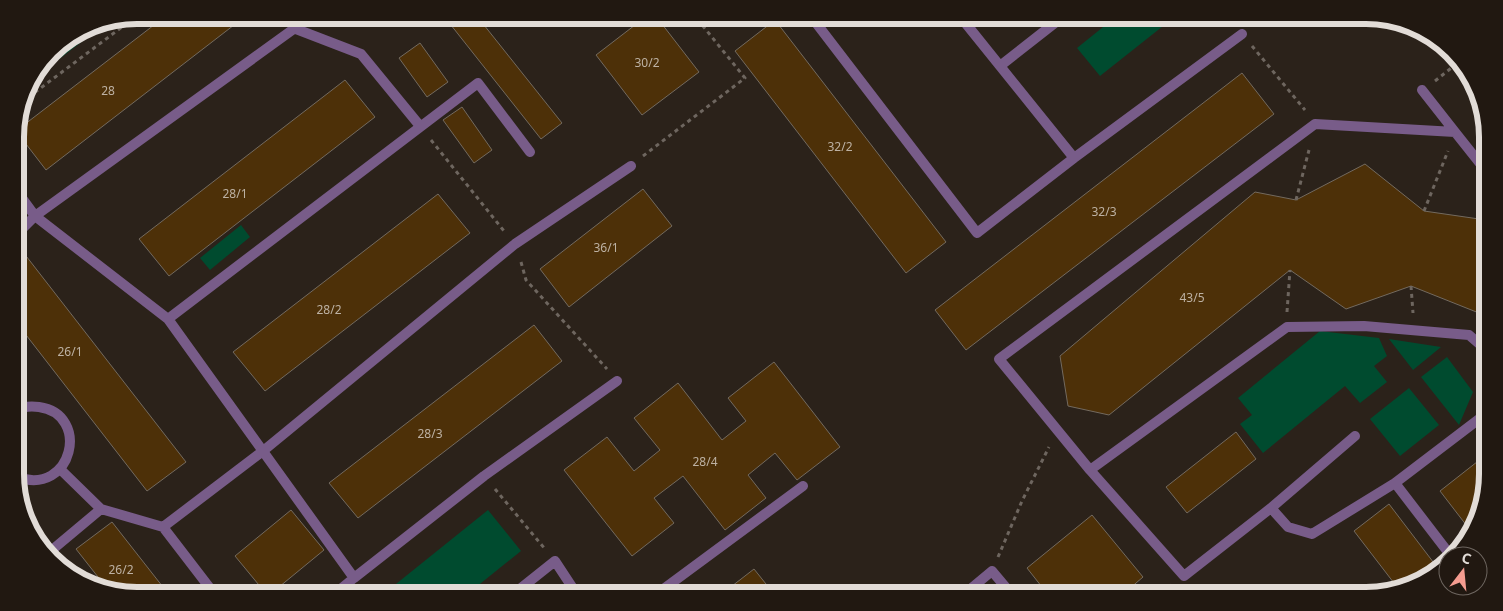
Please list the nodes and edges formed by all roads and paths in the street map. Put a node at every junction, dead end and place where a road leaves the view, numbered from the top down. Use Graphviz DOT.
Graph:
graph roads {
  1 [pos="125,24"];
  2 [pos="292,24"];
  3 [pos="302,24"];
  4 [pos="701,24"];
  5 [pos="820,24"];
  6 [pos="966,24"];
  7 [pos="1054,24"];
  8 [pos="296,29"];
  9 [pos="1242,34"];
  10 [pos="1000,66"];
  11 [pos="1454,66"];
  12 [pos="1281,80"];
  13 [pos="1422,90"];
  14 [pos="31,95"];
  15 [pos="1315,124"];
  16 [pos="420,126"];
  17 [pos="1455,132"];
  18 [pos="530,152"];
  19 [pos="1074,158"];
  20 [pos="1479,163"];
  21 [pos="631,166"];
  22 [pos="1296,200"];
  23 [pos="24,201"];
  24 [pos="1424,211"];
  25 [pos="35,216"];
  26 [pos="24,227"];
  27 [pos="1290,270"];
  28 [pos="1411,286"];
  29 [pos="168,319"];
  30 [pos="1286,327"];
  31 [pos="1414,330"];
  32 [pos="1479,344"];
  33 [pos="617,381"];
  34 [pos="24,407"];
  35 [pos="1479,419"];
  36 [pos="1057,430"];
  37 [pos="1354,436"];
  38 [pos="262,451"];
  39 [pos="60,469"];
  40 [pos="1090,470"];
  41 [pos="484,476"];
  42 [pos="24,479"];
  43 [pos="1395,483"];
  44 [pos="803,486"];
  45 [pos="1271,508"];
  46 [pos="102,509"];
  47 [pos="163,527"];
  48 [pos="1443,546"];
  49 [pos="53,550"];
  50 [pos="555,561"];
  51 [pos="992,572"];
  52 [pos="354,578"];
  53 [pos="209,587"];
  54 [pos="343,587"];
  55 [pos="522,587"];
  56 [pos="572,587"];
  57 [pos="666,587"];
  58 [pos="973,587"];
  59 [pos="1005,587"];
  1 -- 14 [label="path"];
  2 -- 8 [label="lane"];
  3 -- 8 [label="lane"];
  4 -- 21 [label="path"];
  5 -- 19 [label="lane"];
  6 -- 10 [label="lane"];
  7 -- 10 [label="lane"];
  8 -- 16 [label="lane"];
  8 -- 25 [label="lane"];
  9 -- 19 [label="lane"];
  10 -- 19 [label="lane"];
  11 -- 13 [label="path"];
  12 -- 15 [label="path"];
  13 -- 17 [label="lane"];
  15 -- 17 [label="lane"];
  15 -- 22 [label="path"];
  15 -- 36 [label="lane"];
  16 -- 18 [label="lane"];
  16 -- 29 [label="lane"];
  17 -- 20 [label="lane"];
  17 -- 24 [label="path"];
  21 -- 38 [label="lane"];
  23 -- 25 [label="lane"];
  25 -- 26 [label="lane"];
  25 -- 29 [label="lane"];
  27 -- 30 [label="path"];
  28 -- 31 [label="path"];
  29 -- 38 [label="lane"];
  30 -- 31 [label="lane"];
  30 -- 40 [label="lane"];
  31 -- 32 [label="lane"];
  33 -- 41 [label="lane"];
  34 -- 39 [label="lane"];
  35 -- 43 [label="lane"];
  36 -- 40 [label="lane"];
  36 -- 51 [label="path"];
  37 -- 45 [label="lane"];
  38 -- 47 [label="lane"];
  38 -- 52 [label="lane"];
  39 -- 42 [label="lane"];
  39 -- 46 [label="lane"];
  40 -- 45 [label="lane"];
  41 -- 50 [label="path"];
  41 -- 52 [label="lane"];
  43 -- 45 [label="lane"];
  43 -- 48 [label="lane"];
  44 -- 57 [label="lane"];
  46 -- 47 [label="lane"];
  46 -- 49 [label="lane"];
  47 -- 53 [label="lane"];
  50 -- 55 [label="lane"];
  50 -- 56 [label="lane"];
  51 -- 58 [label="lane"];
  51 -- 59 [label="lane"];
  52 -- 54 [label="lane"];
}
